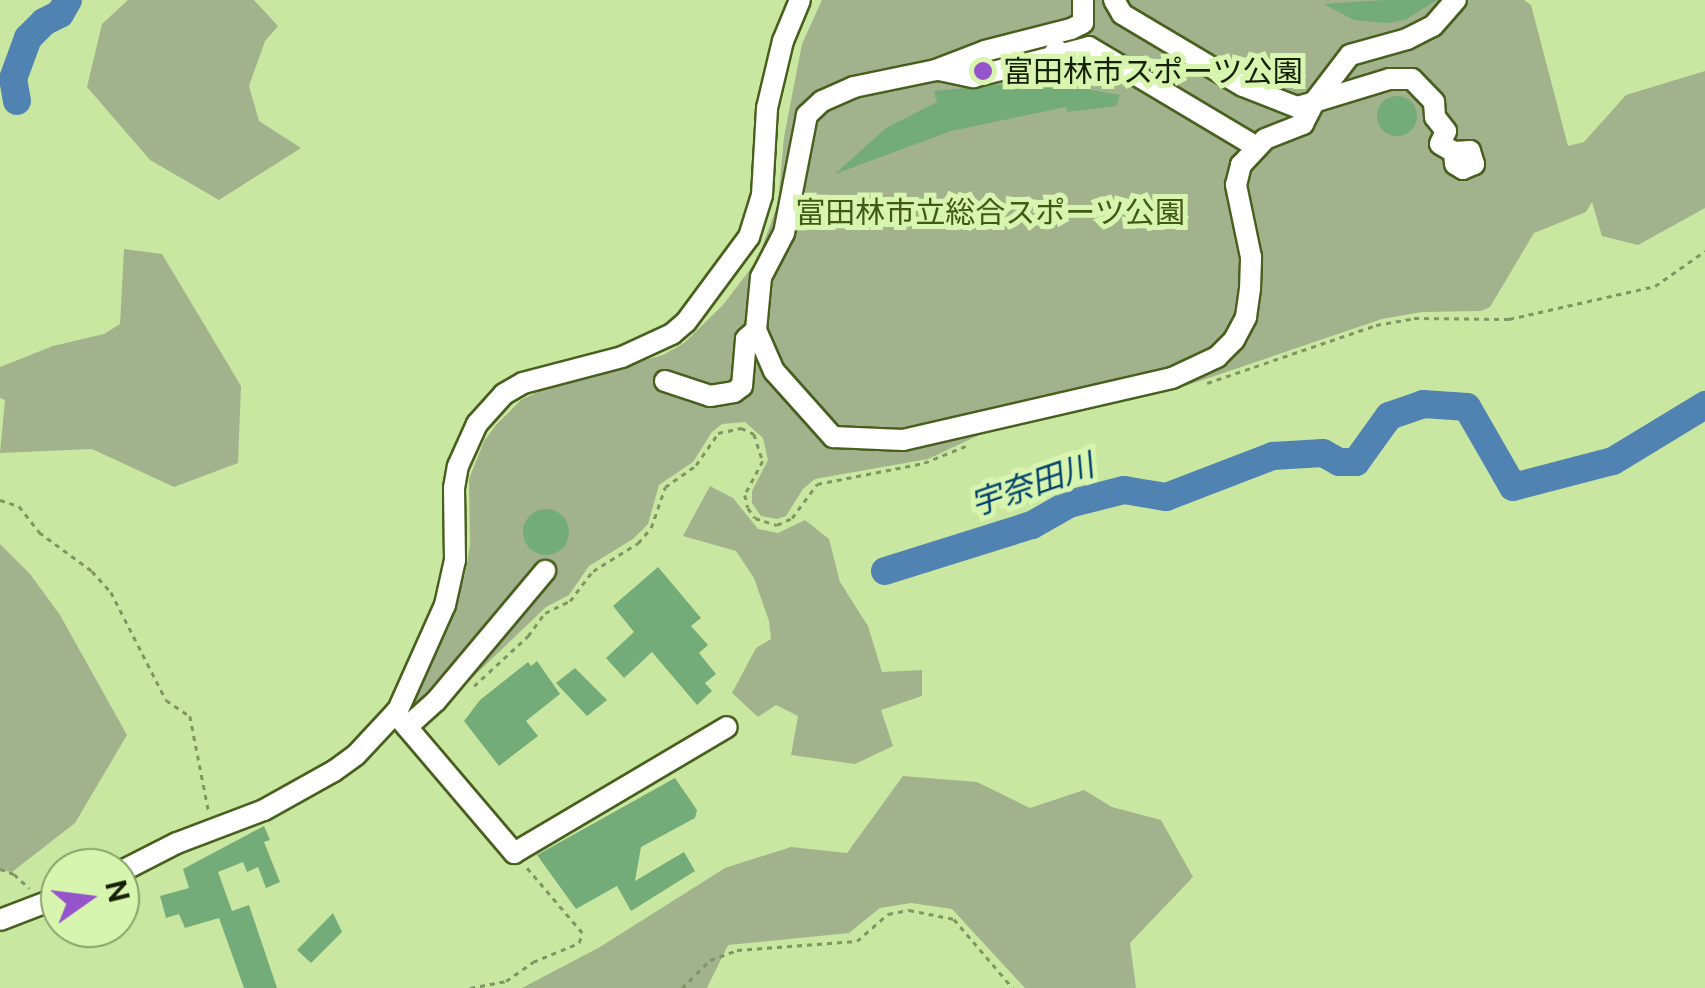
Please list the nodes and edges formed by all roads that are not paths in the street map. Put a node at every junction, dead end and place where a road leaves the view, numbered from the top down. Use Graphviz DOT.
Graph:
graph roads {
  1 [pos="800,0"];
  2 [pos="1084,0"];
  3 [pos="1114,0"];
  4 [pos="1456,0"];
  5 [pos="1068,30"];
  6 [pos="1052,58"];
  7 [pos="936,70"];
  8 [pos="1314,102"];
  9 [pos="1256,147"];
  10 [pos="1454,152"];
  11 [pos="756,330"];
  12 [pos="665,381"];
  13 [pos="545,571"];
  14 [pos="401,720"];
  15 [pos="727,728"];
  16 [pos="140,863"];
  17 [pos="40,905"];
  18 [pos="0,920"];
  1 -- 14 [label="street"];
  2 -- 5 [label="street"];
  3 -- 8 [label="street"];
  4 -- 8 [label="street"];
  5 -- 6 [label="street"];
  5 -- 7 [label="street"];
  6 -- 7 [label="street"];
  6 -- 9 [label="street"];
  7 -- 11 [label="street"];
  8 -- 9 [label="street"];
  8 -- 10 [label="street"];
  9 -- 11 [label="street"];
  11 -- 12 [label="street"];
  13 -- 14 [label="street"];
  14 -- 15 [label="street"];
  14 -- 16 [label="street"];
  17 -- 18 [label="street"];
}
